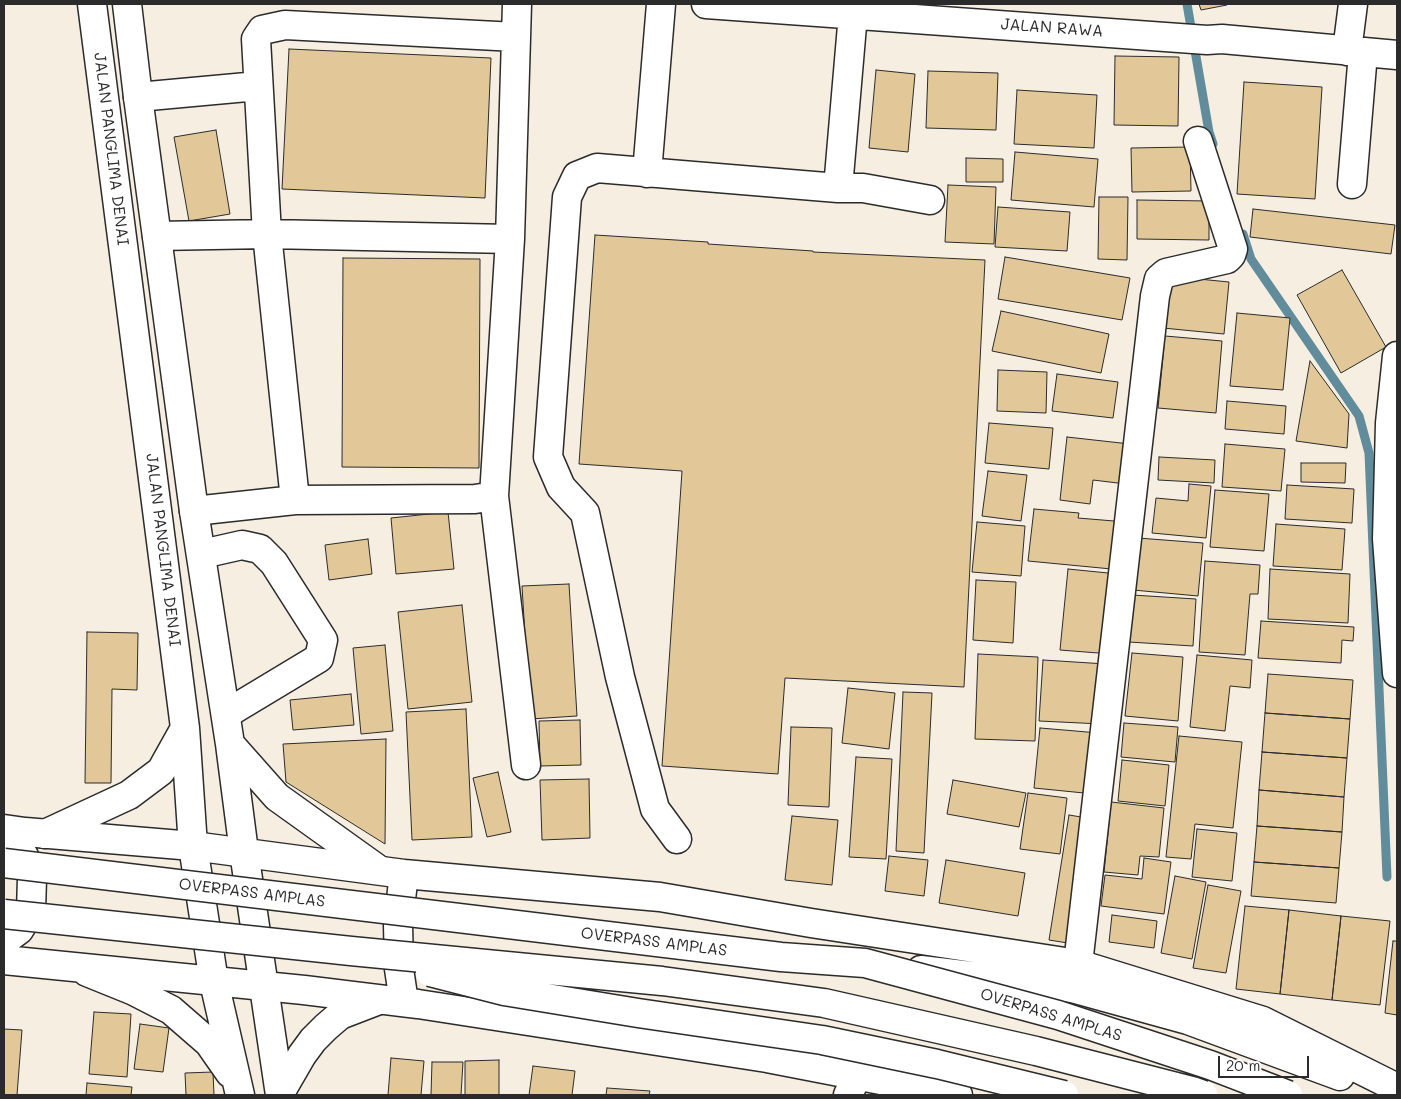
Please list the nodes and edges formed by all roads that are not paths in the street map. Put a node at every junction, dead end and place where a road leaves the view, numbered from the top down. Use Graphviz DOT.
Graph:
graph roads {
  1 [pos="92,4"];
  2 [pos="128,4"];
  3 [pos="517,4"];
  4 [pos="661,4"];
  5 [pos="706,4"];
  6 [pos="1357,6"];
  7 [pos="853,14"];
  8 [pos="1016,15"];
  9 [pos="516,36"];
  10 [pos="1355,52"];
  11 [pos="1397,56"];
  12 [pos="258,86"];
  13 [pos="138,97"];
  14 [pos="1198,141"];
  15 [pos="646,172"];
  16 [pos="1352,184"];
  17 [pos="838,188"];
  18 [pos="930,200"];
  19 [pos="268,234"];
  20 [pos="157,236"];
  21 [pos="510,239"];
  22 [pos="1397,356"];
  23 [pos="494,496"];
  24 [pos="295,500"];
  25 [pos="194,511"];
  26 [pos="202,554"];
  27 [pos="1397,673"];
  28 [pos="226,714"];
  29 [pos="185,728"];
  30 [pos="230,744"];
  31 [pos="526,765"];
  32 [pos="4,829"];
  33 [pos="45,834"];
  34 [pos="4,839"];
  35 [pos="677,839"];
  36 [pos="193,846"];
  37 [pos="244,852"];
  38 [pos="4,863"];
  39 [pos="392,872"];
  40 [pos="4,914"];
  41 [pos="4,940"];
  42 [pos="351,951"];
  43 [pos="4,960"];
  44 [pos="865,963"];
  45 [pos="1078,964"];
  46 [pos="77,968"];
  47 [pos="214,982"];
  48 [pos="264,986"];
  49 [pos="391,1001"];
  50 [pos="853,1086"];
  51 [pos="1397,1088"];
  52 [pos="239,1091"];
  53 [pos="280,1094"];
  54 [pos="958,1095"];
  55 [pos="1064,1095"];
  56 [pos="1203,1095"];
  57 [pos="1288,1095"];
  58 [pos="1392,1095"];
  1 -- 29 [label="main road, JALAN PANGLIMA DENAI"];
  2 -- 13 [label="main road, JALAN PANGLIMA DENAI"];
  3 -- 9 [label="main road"];
  4 -- 15 [label="main road"];
  5 -- 7 [label="main road, JALAN RAWA"];
  6 -- 10 [label="main road"];
  7 -- 8 [label="main road, JALAN RAWA"];
  7 -- 17 [label="main road"];
  8 -- 10 [label="main road, JALAN RAWA"];
  9 -- 12 [label="main road"];
  9 -- 21 [label="main road"];
  10 -- 11 [label="main road, JALAN RAWA"];
  10 -- 16 [label="main road"];
  12 -- 13 [label="main road"];
  12 -- 19 [label="main road"];
  13 -- 20 [label="main road, JALAN PANGLIMA DENAI"];
  14 -- 45 [label="main road"];
  15 -- 17 [label="main road"];
  15 -- 35 [label="main road"];
  17 -- 18 [label="main road"];
  19 -- 20 [label="main road"];
  19 -- 21 [label="main road"];
  19 -- 24 [label="main road"];
  20 -- 25 [label="main road, JALAN PANGLIMA DENAI"];
  21 -- 23 [label="main road"];
  22 -- 27 [label="main road"];
  23 -- 24 [label="main road"];
  23 -- 31 [label="main road"];
  24 -- 25 [label="main road"];
  25 -- 26 [label="main road, JALAN PANGLIMA DENAI"];
  26 -- 28 [label="main road, JALAN PANGLIMA DENAI"];
  26 -- 28 [label="main road"];
  28 -- 30 [label="main road, JALAN PANGLIMA DENAI"];
  29 -- 33 [label="main road"];
  29 -- 36 [label="main road, JALAN PANGLIMA DENAI"];
  30 -- 37 [label="main road, JALAN PANGLIMA DENAI"];
  30 -- 39 [label="main road"];
  32 -- 33 [label="main road"];
  33 -- 36 [label="main road"];
  34 -- 41 [label="main road"];
  36 -- 37 [label="main road"];
  36 -- 47 [label="main road, JALAN PANGLIMA DENAI"];
  37 -- 39 [label="main road"];
  37 -- 48 [label="main road, JALAN PANGLIMA DENAI"];
  38 -- 44 [label="main road, OVERPASS AMPLAS, bridge"];
  39 -- 45 [label="main road"];
  39 -- 49 [label="main road"];
  40 -- 42 [label="main road, bridge"];
  42 -- 55 [label="main road, bridge"];
  42 -- 56 [label="main road, bridge"];
  43 -- 46 [label="main road"];
  44 -- 57 [label="main road, OVERPASS AMPLAS, bridge"];
  44 -- 58 [label="main road, bridge"];
  45 -- 51 [label="main road"];
  46 -- 47 [label="main road"];
  46 -- 52 [label="main road"];
  47 -- 48 [label="main road"];
  47 -- 52 [label="main road, JALAN PANGLIMA DENAI"];
  48 -- 49 [label="main road"];
  48 -- 53 [label="main road, JALAN PANGLIMA DENAI"];
  49 -- 50 [label="main road"];
  49 -- 53 [label="main road"];
  50 -- 54 [label="main road"];
}
